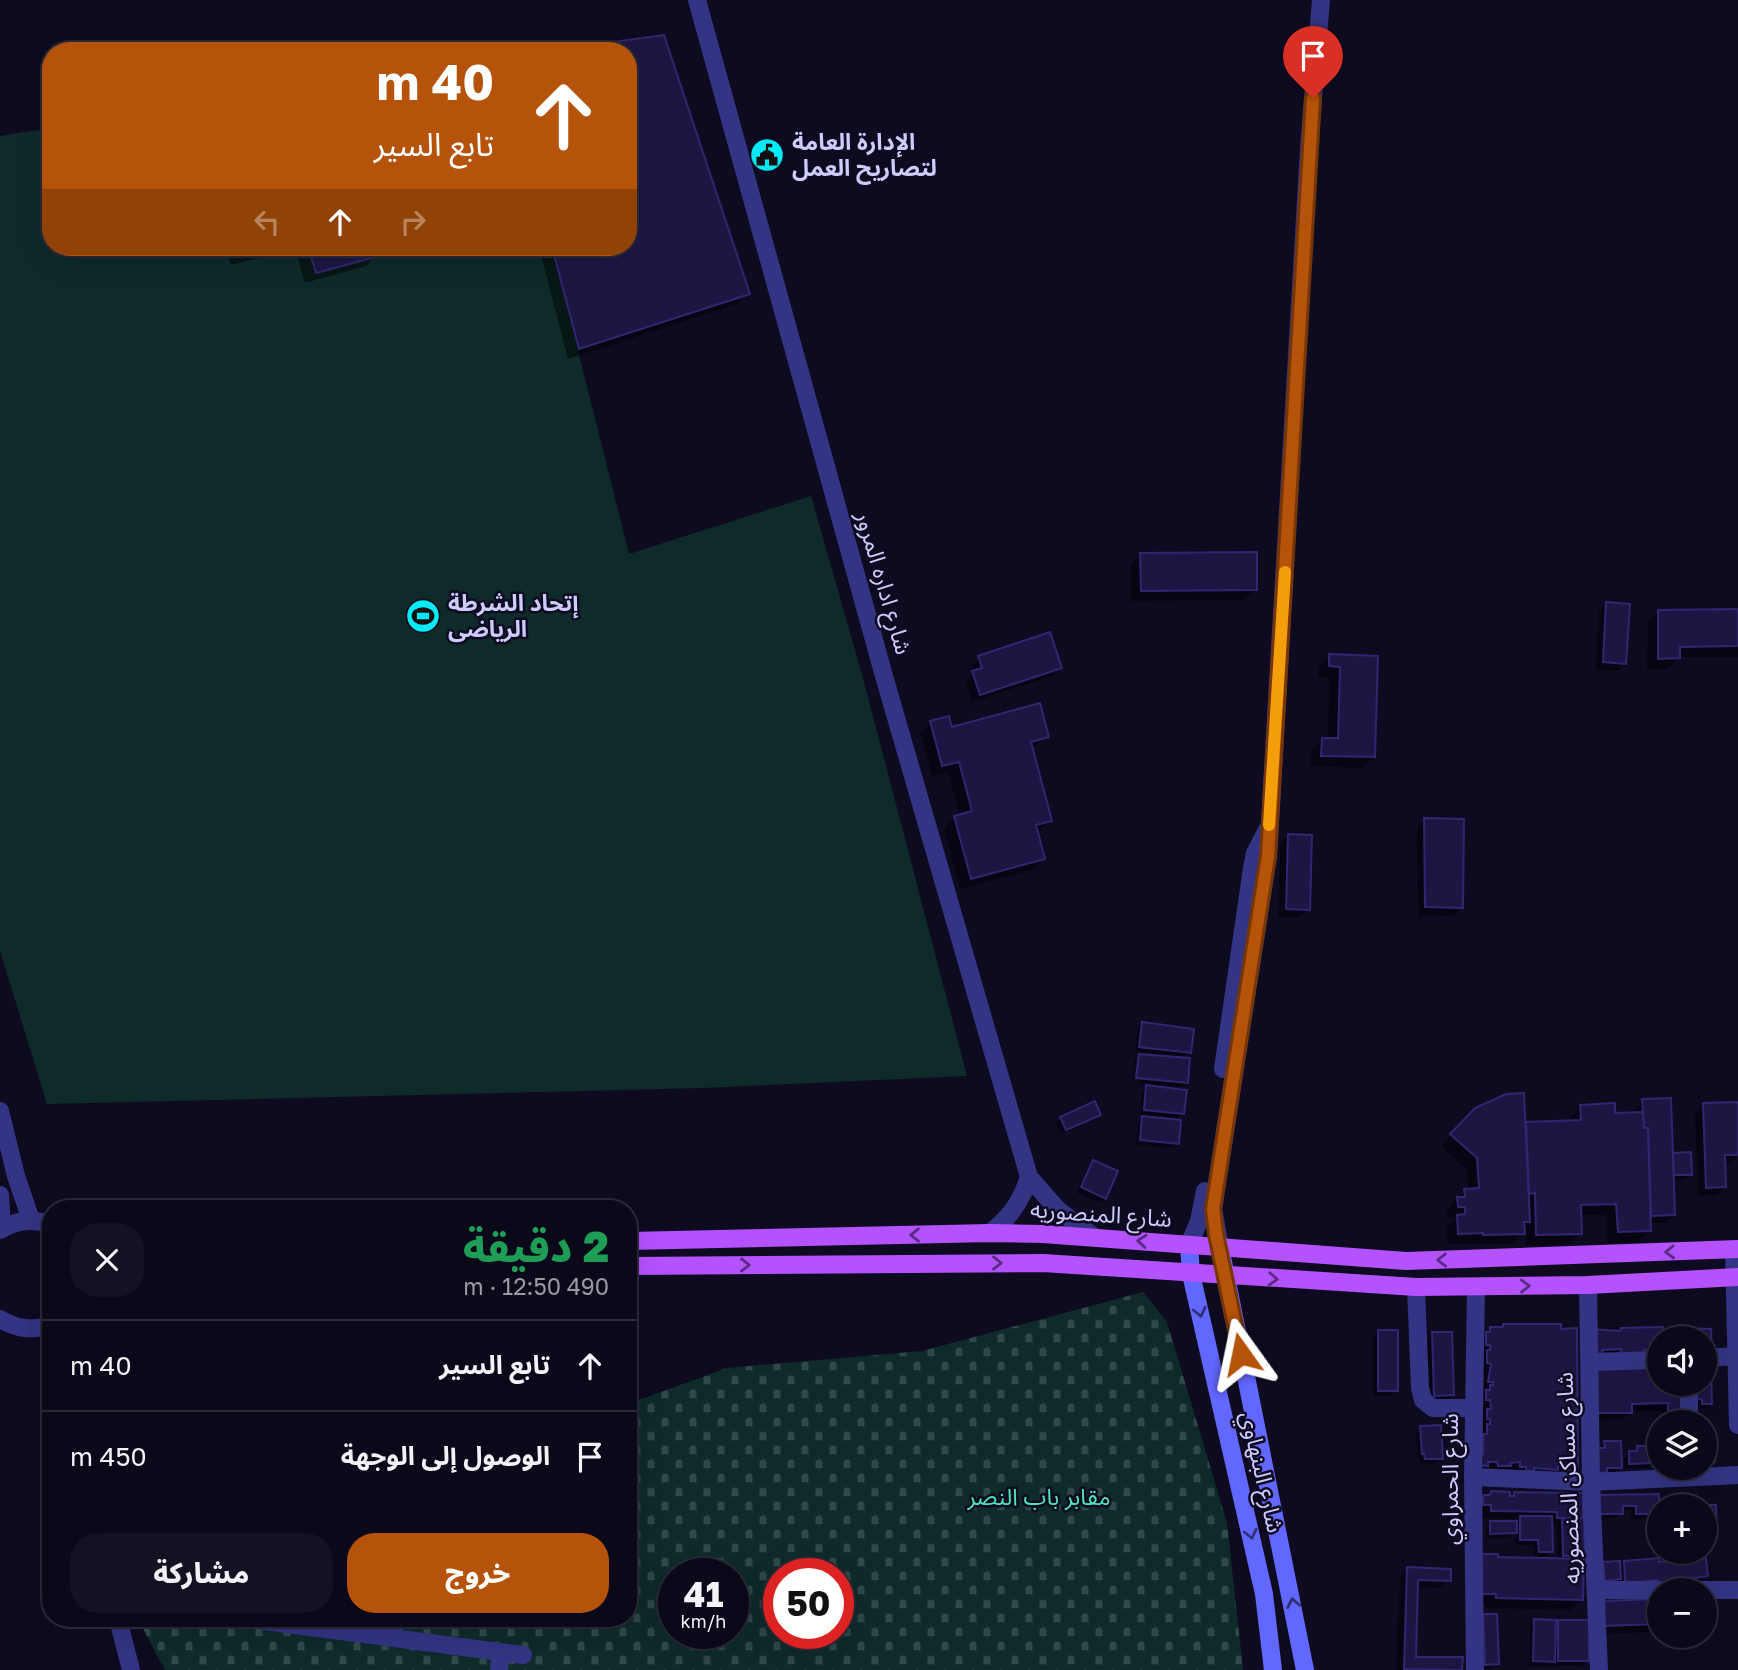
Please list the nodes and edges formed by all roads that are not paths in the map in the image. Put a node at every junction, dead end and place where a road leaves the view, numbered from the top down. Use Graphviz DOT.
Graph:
graph roads {
  1 [pos="697,0"];
  2 [pos="1321,0"];
  3 [pos="1269,827"];
  4 [pos="0,1111"];
  5 [pos="1029,1177"];
  6 [pos="0,1195"];
  7 [pos="31,1220"];
  8 [pos="42,1223"];
  9 [pos="1,1229"];
  10 [pos="990,1233"];
  11 [pos="1043,1234"];
  12 [pos="1093,1236"];
  13 [pos="700,1240"];
  14 [pos="637,1241"];
  15 [pos="1189,1245"];
  16 [pos="1220,1247"];
  17 [pos="1736,1249"];
  18 [pos="1043,1263"];
  19 [pos="637,1266"];
  20 [pos="700,1266"];
  21 [pos="1191,1274"];
  22 [pos="1225,1276"];
  23 [pos="1736,1277"];
  24 [pos="1588,1285"];
  25 [pos="1416,1287"];
  26 [pos="1476,1287"];
  27 [pos="0,1319"];
  28 [pos="42,1329"];
  29 [pos="1647,1360"];
  30 [pos="1590,1362"];
  31 [pos="1717,1362"];
  32 [pos="1737,1368"];
  33 [pos="1474,1408"];
  34 [pos="1738,1425"];
  35 [pos="1717,1474"];
  36 [pos="1738,1475"];
  37 [pos="1473,1477"];
  38 [pos="1647,1477"];
  39 [pos="1591,1482"];
  40 [pos="1596,1590"];
  41 [pos="1738,1590"];
  42 [pos="120,1627"];
  43 [pos="295,1627"];
  44 [pos="523,1655"];
  45 [pos="500,1661"];
  46 [pos="131,1670"];
  47 [pos="1273,1670"];
  48 [pos="1305,1670"];
  49 [pos="1475,1670"];
  50 [pos="1599,1670"];
  1 -- 5 [label="street, شارع اداره المرور"];
  2 -- 3 [label="street"];
  3 -- 15 [label="street"];
  3 -- 16 [label="street"];
  4 -- 7 [label="street"];
  5 -- 10 [label="street"];
  5 -- 12 [label="street, شارع اداره المرور"];
  6 -- 9 [label="street"];
  7 -- 8 [label="street"];
  7 -- 9 [label="street"];
  10 -- 11 [label="main road, شارع المنصوريه"];
  10 -- 13 [label="main road, شارع المنصوريه, one-way"];
  11 -- 12 [label="main road, شارع المنصوريه"];
  11 -- 18 [label="main road"];
  15 -- 12 [label="main road, شارع المنصوريه, one-way"];
  13 -- 14 [label="main road, شارع المنصوريه"];
  13 -- 20 [label="main road"];
  15 -- 16 [label="main road, شارع المنصوريه"];
  15 -- 21 [label="main road, شارع البنهاوي"];
  17 -- 16 [label="main road, شارع المنصوريه, one-way"];
  16 -- 22 [label="main road, شارع البنهاوي"];
  17 -- 23 [label="street"];
  20 -- 18 [label="main road, one-way"];
  18 -- 21 [label="main road"];
  19 -- 20 [label="main road"];
  21 -- 22 [label="main road"];
  21 -- 47 [label="main road, شارع البنهاوي, one-way"];
  22 -- 25 [label="main road, one-way"];
  48 -- 22 [label="main road, شارع البنهاوي, one-way"];
  23 -- 24 [label="main road"];
  23 -- 32 [label="street"];
  26 -- 24 [label="main road, one-way"];
  24 -- 30 [label="street, شارع مساكن المنصوريه"];
  25 -- 26 [label="main road"];
  25 -- 33 [label="street"];
  26 -- 33 [label="street, شارع الحمراوي"];
  27 -- 28 [label="street"];
  29 -- 30 [label="street"];
  30 -- 39 [label="street, شارع مساكن المنصوريه"];
  31 -- 32 [label="street"];
  32 -- 34 [label="street"];
  33 -- 37 [label="street, شارع الحمراوي"];
  35 -- 36 [label="street"];
  37 -- 39 [label="street"];
  37 -- 49 [label="street, شارع الحمراوي"];
  38 -- 39 [label="street"];
  39 -- 40 [label="street, شارع مساكن المنصوريه"];
  40 -- 41 [label="street"];
  40 -- 50 [label="street, شارع مساكن المنصوريه"];
  42 -- 46 [label="street"];
  43 -- 45 [label="street"];
  44 -- 45 [label="street"];
}
